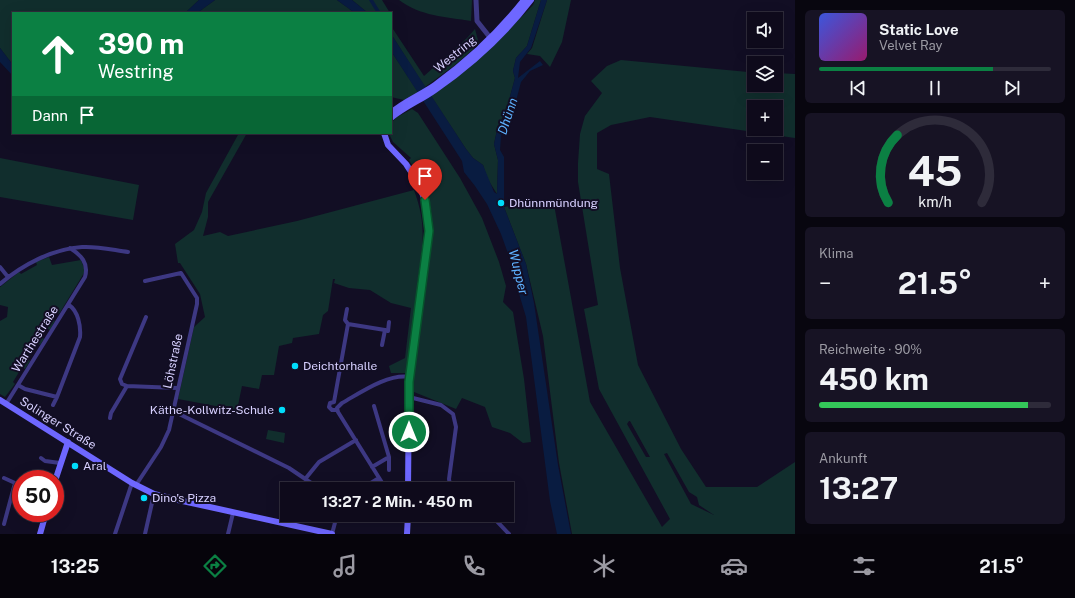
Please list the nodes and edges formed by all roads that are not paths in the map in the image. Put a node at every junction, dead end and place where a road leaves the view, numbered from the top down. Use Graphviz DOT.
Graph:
graph roads {
  1 [pos="476,0"];
  2 [pos="527,1"];
  3 [pos="492,40"];
  4 [pos="401,109"];
  5 [pos="392,113"];
  6 [pos="392,117"];
  7 [pos="384,134"];
  8 [pos="83,247"];
  9 [pos="70,248"];
  10 [pos="128,252"];
  11 [pos="81,256"];
  12 [pos="0,268"];
  13 [pos="8,277"];
  14 [pos="145,281"];
  15 [pos="0,284"];
  16 [pos="69,305"];
  17 [pos="347,309"];
  18 [pos="146,317"];
  19 [pos="389,322"];
  20 [pos="348,324"];
  21 [pos="385,330"];
  22 [pos="382,345"];
  23 [pos="410,378"];
  24 [pos="18,384"];
  25 [pos="127,386"];
  26 [pos="178,388"];
  27 [pos="409,397"];
  28 [pos="57,398"];
  29 [pos="0,400"];
  30 [pos="334,402"];
  31 [pos="6,404"];
  32 [pos="53,405"];
  33 [pos="374,406"];
  34 [pos="338,407"];
  35 [pos="173,411"];
  36 [pos="110,418"];
  37 [pos="356,440"];
  38 [pos="68,442"];
  39 [pos="389,457"];
  40 [pos="41,458"];
  41 [pos="60,463"];
  42 [pos="372,467"];
  43 [pos="58,470"];
  44 [pos="389,470"];
  45 [pos="4,478"];
  46 [pos="306,478"];
  47 [pos="379,478"];
  48 [pos="12,482"];
  49 [pos="311,482"];
  50 [pos="372,482"];
  51 [pos="382,482"];
  52 [pos="408,482"];
  53 [pos="449,482"];
  54 [pos="134,484"];
  55 [pos="12,494"];
  56 [pos="154,494"];
  57 [pos="233,513"];
  58 [pos="43,522"];
  59 [pos="335,522"];
  60 [pos="407,522"];
  61 [pos="408,522"];
  62 [pos="498,522"];
  63 [pos="4,524"];
  64 [pos="40,534"];
  65 [pos="115,534"];
  66 [pos="145,534"];
  67 [pos="228,534"];
  68 [pos="332,534"];
  69 [pos="404,534"];
  70 [pos="407,534"];
  71 [pos="509,534"];
  1 -- 3 [label="street"];
  2 -- 3 [label="main road, Westring"];
  3 -- 4 [label="main road, Westring"];
  4 -- 5 [label="main road, Westring"];
  4 -- 6 [label="main road, Westring"];
  7 -- 23 [label="main road"];
  8 -- 9 [label="street"];
  8 -- 10 [label="street"];
  8 -- 11 [label="street, Warthestraße"];
  9 -- 11 [label="street"];
  9 -- 13 [label="street"];
  11 -- 16 [label="street, Warthestraße"];
  12 -- 13 [label="street"];
  13 -- 15 [label="street"];
  14 -- 26 [label="street, Löhstraße"];
  16 -- 24 [label="street, Warthestraße"];
  16 -- 28 [label="street, Warthestraße"];
  17 -- 20 [label="street"];
  18 -- 25 [label="street"];
  19 -- 21 [label="street"];
  20 -- 21 [label="street"];
  20 -- 30 [label="street"];
  21 -- 22 [label="street"];
  23 -- 27 [label="main road"];
  23 -- 34 [label="street"];
  24 -- 28 [label="street, Warthestraße"];
  24 -- 31 [label="street, Warthestraße"];
  25 -- 26 [label="street"];
  25 -- 36 [label="street"];
  26 -- 35 [label="street, Löhstraße"];
  27 -- 52 [label="main road"];
  27 -- 53 [label="street"];
  28 -- 32 [label="street, Warthestraße"];
  29 -- 31 [label="main road, Solinger Straße"];
  30 -- 34 [label="street"];
  30 -- 34 [label="street"];
  31 -- 38 [label="main road, Solinger Straße"];
  33 -- 39 [label="street"];
  34 -- 37 [label="street"];
  35 -- 46 [label="street"];
  35 -- 54 [label="street, Löhstraße"];
  37 -- 42 [label="street"];
  37 -- 46 [label="street"];
  38 -- 41 [label="main road"];
  38 -- 54 [label="main road, Solinger Straße"];
  39 -- 42 [label="street"];
  39 -- 44 [label="street"];
  40 -- 41 [label="street"];
  41 -- 43 [label="main road"];
  42 -- 47 [label="street"];
  45 -- 48 [label="street"];
  46 -- 49 [label="street"];
  47 -- 50 [label="street"];
  47 -- 51 [label="street"];
  54 -- 56 [label="main road, Solinger Straße"];
  54 -- 65 [label="street, Löhstraße"];
  55 -- 63 [label="street"];
  56 -- 57 [label="main road, Solinger Straße"];
  56 -- 66 [label="street"];
  57 -- 67 [label="street"];
  57 -- 68 [label="main road, Solinger Straße"];
  58 -- 64 [label="main road"];
  59 -- 68 [label="street"];
  60 -- 69 [label="main road"];
  61 -- 70 [label="main road"];
  62 -- 71 [label="street"];
}
